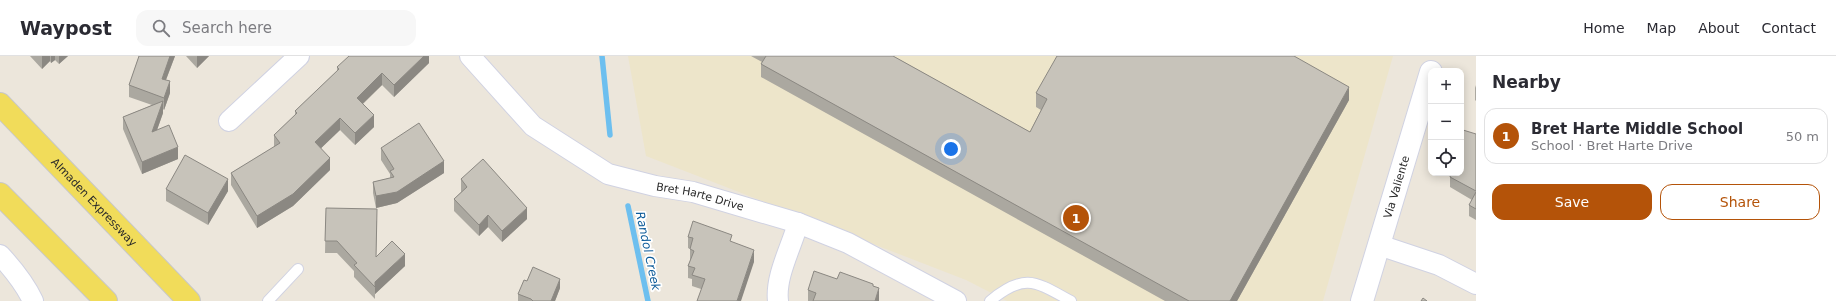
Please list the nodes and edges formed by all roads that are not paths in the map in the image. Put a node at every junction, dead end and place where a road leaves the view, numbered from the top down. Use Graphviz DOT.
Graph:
graph roads {
  1 [pos="299,56"];
  2 [pos="470,56"];
  3 [pos="1436,56"];
  4 [pos="1432,68"];
  5 [pos="1428,82"];
  6 [pos="0,104"];
  7 [pos="228,121"];
  8 [pos="0,194"];
  9 [pos="798,222"];
  10 [pos="1379,245"];
  11 [pos="0,255"];
  12 [pos="298,269"];
  13 [pos="1476,284"];
  14 [pos="33,301"];
  15 [pos="106,301"];
  16 [pos="189,301"];
  17 [pos="268,301"];
  18 [pos="778,301"];
  19 [pos="956,301"];
  20 [pos="990,301"];
  21 [pos="1071,301"];
  22 [pos="1362,301"];
  1 -- 7 [label="street"];
  2 -- 9 [label="street, Bret Harte Drive"];
  3 -- 4 [label="street, Via Valiente"];
  5 -- 10 [label="street, Via Valiente"];
  6 -- 16 [label="main road, Almaden Expressway"];
  8 -- 15 [label="main road"];
  9 -- 18 [label="street"];
  9 -- 19 [label="street, Bret Harte Drive"];
  10 -- 13 [label="street"];
  10 -- 22 [label="street, Via Valiente"];
  11 -- 14 [label="street"];
  12 -- 17 [label="lane"];
  20 -- 21 [label="lane"];
}
